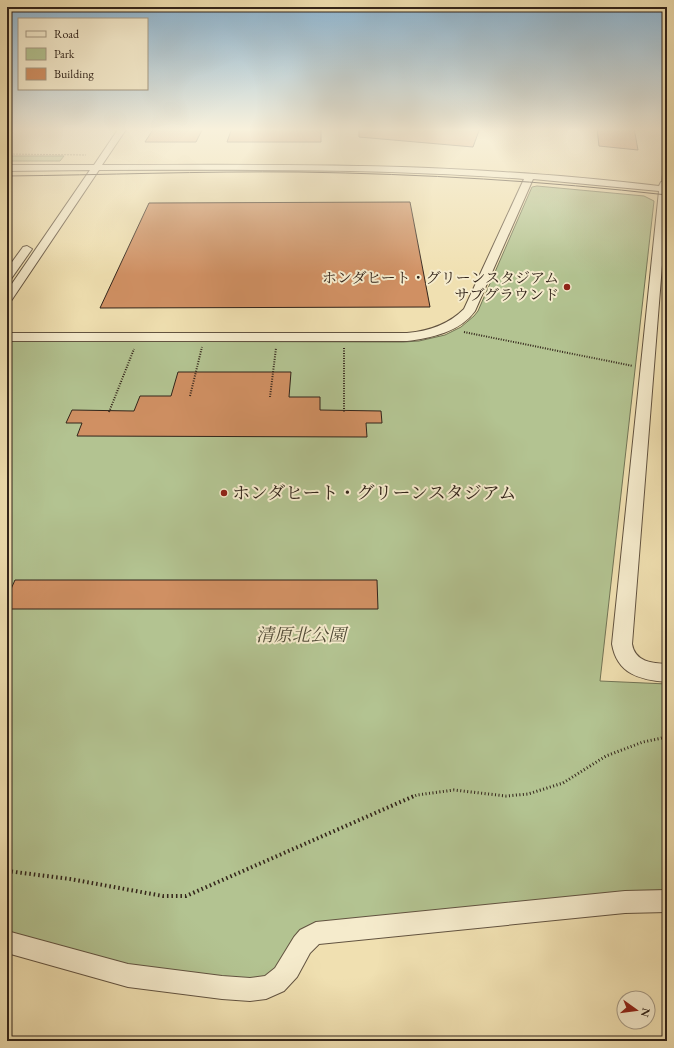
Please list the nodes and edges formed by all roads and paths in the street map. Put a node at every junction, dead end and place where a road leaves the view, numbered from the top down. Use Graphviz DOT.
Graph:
graph roads {
  1 [pos="529,176"];
  2 [pos="82,177"];
  3 [pos="544,177"];
  4 [pos="584,177"];
  5 [pos="665,184"];
  6 [pos="34,239"];
  7 [pos="7,277"];
  8 [pos="7,299"];
  9 [pos="461,331"];
  10 [pos="7,337"];
  11 [pos="204,341"];
  12 [pos="276,341"];
  13 [pos="344,341"];
  14 [pos="134,348"];
  15 [pos="638,367"];
  16 [pos="190,396"];
  17 [pos="270,397"];
  18 [pos="109,412"];
  19 [pos="344,412"];
  20 [pos="667,672"];
  21 [pos="667,737"];
  22 [pos="7,872"];
  23 [pos="667,901"];
  24 [pos="7,942"];
  1 -- 10 [label="street"];
  2 -- 8 [label="street"];
  3 -- 5 [label="street"];
  4 -- 5 [label="street"];
  5 -- 20 [label="street"];
  6 -- 7 [label="street"];
  9 -- 15 [label="path"];
  11 -- 16 [label="path"];
  12 -- 17 [label="path"];
  13 -- 19 [label="path"];
  14 -- 18 [label="path"];
  21 -- 22 [label="path"];
  23 -- 24 [label="street"];
}
